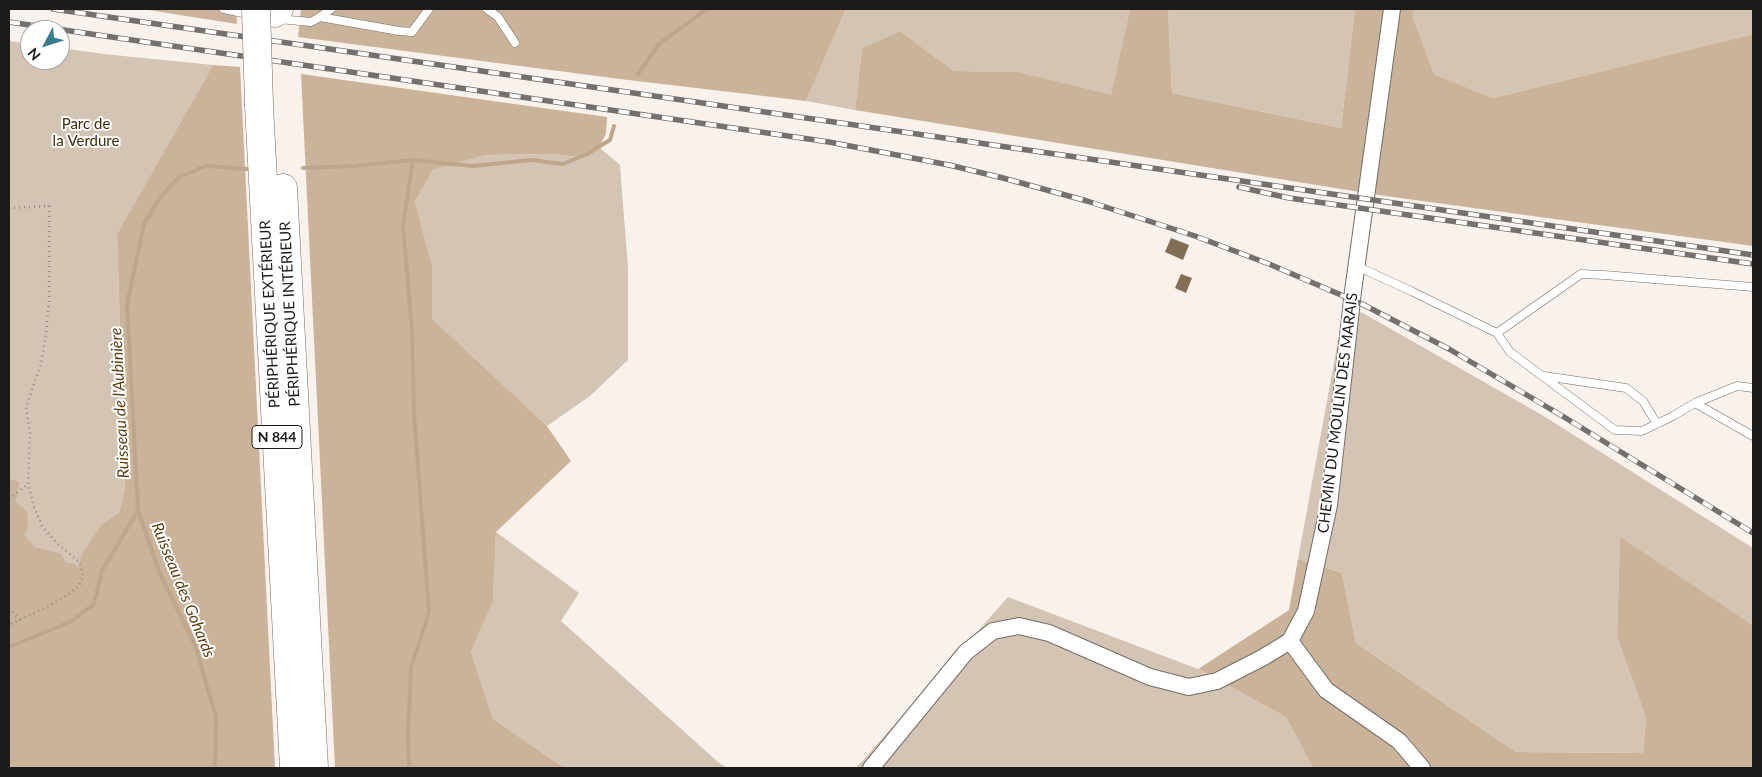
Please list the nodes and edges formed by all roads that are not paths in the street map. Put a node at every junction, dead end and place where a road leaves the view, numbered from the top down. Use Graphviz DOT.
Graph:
graph roads {
  1 [pos="224,9"];
  2 [pos="331,9"];
  3 [pos="429,9"];
  4 [pos="487,9"];
  5 [pos="1392,9"];
  6 [pos="270,12"];
  7 [pos="320,18"];
  8 [pos="515,43"];
  9 [pos="269,107"];
  10 [pos="1356,268"];
  11 [pos="1753,287"];
  12 [pos="1497,333"];
  13 [pos="1542,376"];
  14 [pos="1753,388"];
  15 [pos="1695,403"];
  16 [pos="1657,424"];
  17 [pos="1753,436"];
  18 [pos="1290,641"];
  19 [pos="294,768"];
  20 [pos="314,768"];
  21 [pos="871,768"];
  22 [pos="1422,768"];
  1 -- 6 [label="lane"];
  2 -- 7 [label="lane"];
  3 -- 7 [label="lane"];
  4 -- 8 [label="lane"];
  5 -- 10 [label="street, CHEMIN DU MOULIN DES MARAIS"];
  6 -- 7 [label="lane"];
  6 -- 9 [label="highway, PÉRIPHÉRIQUE INTÉRIEUR / N 844"];
  9 -- 19 [label="highway, PÉRIPHÉRIQUE EXTÉRIEUR / N 844"];
  9 -- 20 [label="highway, PÉRIPHÉRIQUE INTÉRIEUR / N 844"];
  10 -- 12 [label="lane"];
  10 -- 18 [label="street, CHEMIN DU MOULIN DES MARAIS"];
  11 -- 12 [label="lane"];
  12 -- 13 [label="lane"];
  13 -- 16 [label="lane"];
  13 -- 16 [label="lane"];
  14 -- 15 [label="lane"];
  15 -- 16 [label="lane"];
  15 -- 17 [label="lane"];
  18 -- 21 [label="street"];
  18 -- 22 [label="street"];
}
